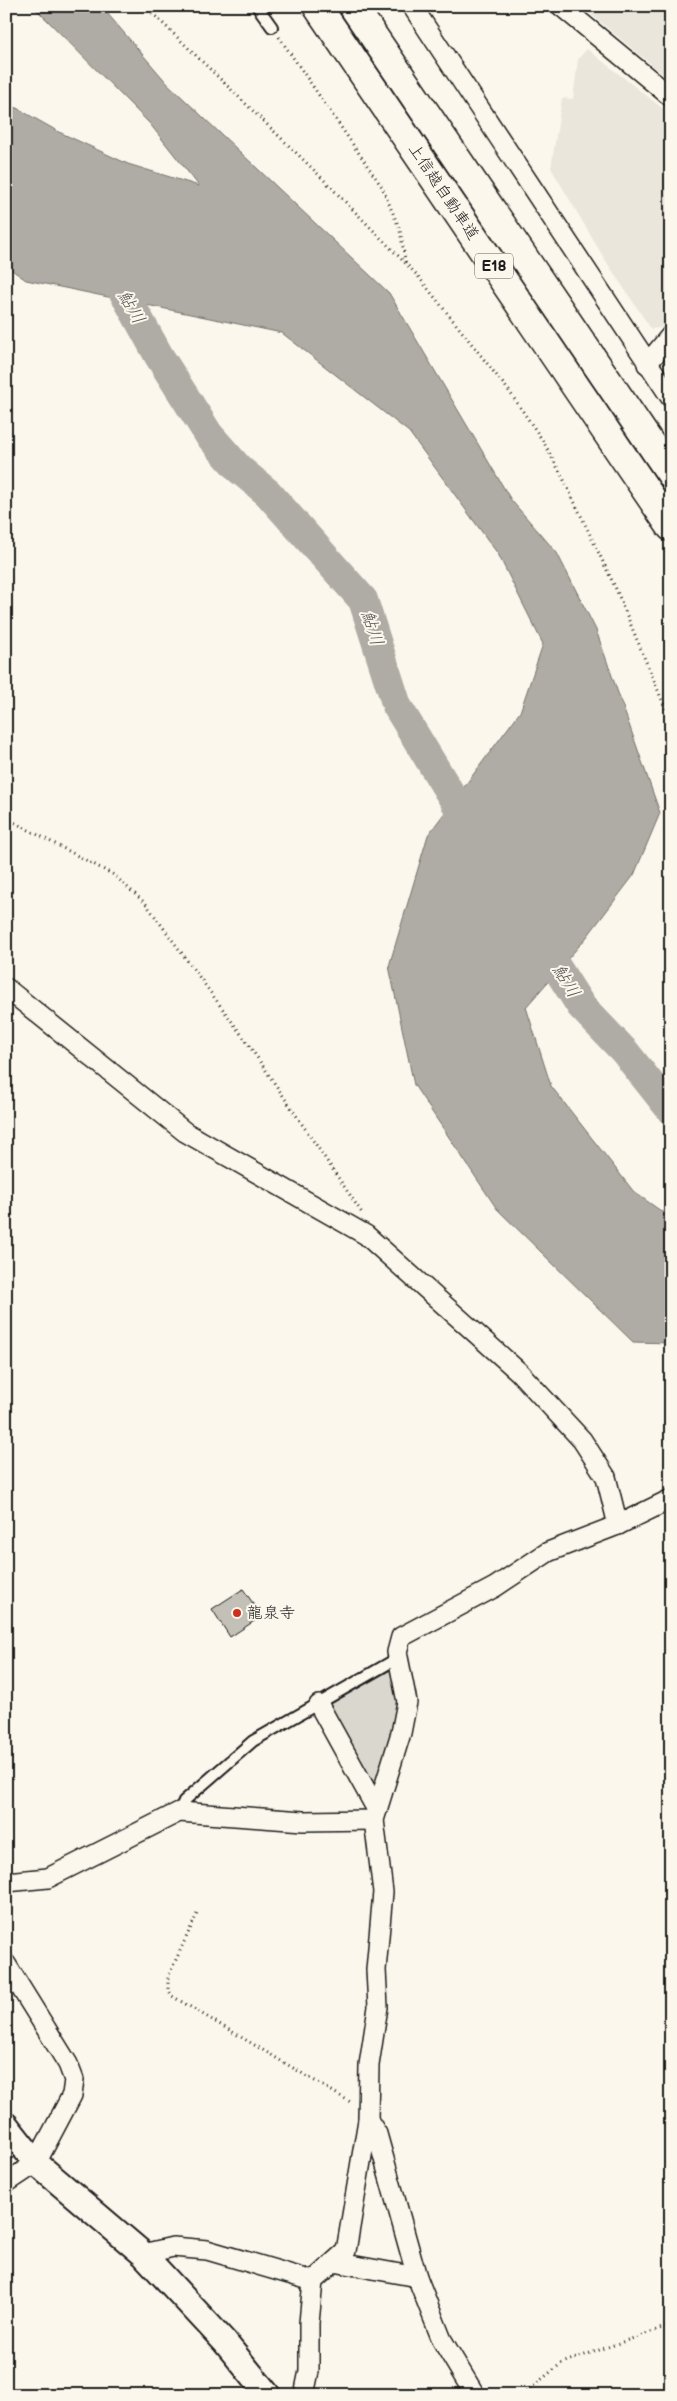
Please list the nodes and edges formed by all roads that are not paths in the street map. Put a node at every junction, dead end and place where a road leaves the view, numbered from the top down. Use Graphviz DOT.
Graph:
graph roads {
  1 [pos="257,6"];
  2 [pos="317,6"];
  3 [pos="353,6"];
  4 [pos="412,6"];
  5 [pos="561,6"];
  6 [pos="272,27"];
  7 [pos="671,96"];
  8 [pos="671,335"];
  9 [pos="647,364"];
  10 [pos="671,398"];
  11 [pos="671,474"];
  12 [pos="671,527"];
  13 [pos="6,988"];
  14 [pos="671,1499"];
  15 [pos="618,1525"];
  16 [pos="398,1658"];
  17 [pos="319,1705"];
  18 [pos="179,1812"];
  19 [pos="376,1815"];
  20 [pos="6,1882"];
  21 [pos="6,1964"];
  22 [pos="368,2117"];
  23 [pos="6,2125"];
  24 [pos="36,2163"];
  25 [pos="6,2183"];
  26 [pos="143,2254"];
  27 [pos="334,2262"];
  28 [pos="418,2277"];
  29 [pos="313,2281"];
  30 [pos="268,2395"];
  31 [pos="304,2395"];
  32 [pos="475,2395"];
  1 -- 6 [label="lane"];
  2 -- 12 [label="highway, 上信越自動車道 / E18"];
  3 -- 11 [label="highway, 上信越自動車道 / E18"];
  4 -- 9 [label="street"];
  5 -- 7 [label="street"];
  8 -- 9 [label="street"];
  9 -- 10 [label="street"];
  13 -- 15 [label="street"];
  14 -- 15 [label="street"];
  15 -- 16 [label="street"];
  16 -- 17 [label="lane"];
  16 -- 19 [label="street"];
  17 -- 18 [label="lane"];
  17 -- 19 [label="street"];
  18 -- 19 [label="street"];
  18 -- 20 [label="street"];
  19 -- 22 [label="street"];
  21 -- 24 [label="street"];
  22 -- 27 [label="street"];
  22 -- 28 [label="street"];
  23 -- 24 [label="street"];
  24 -- 25 [label="street"];
  24 -- 26 [label="street"];
  26 -- 29 [label="street"];
  26 -- 30 [label="street"];
  27 -- 28 [label="street"];
  27 -- 29 [label="street"];
  28 -- 32 [label="street"];
  29 -- 31 [label="street"];
}
